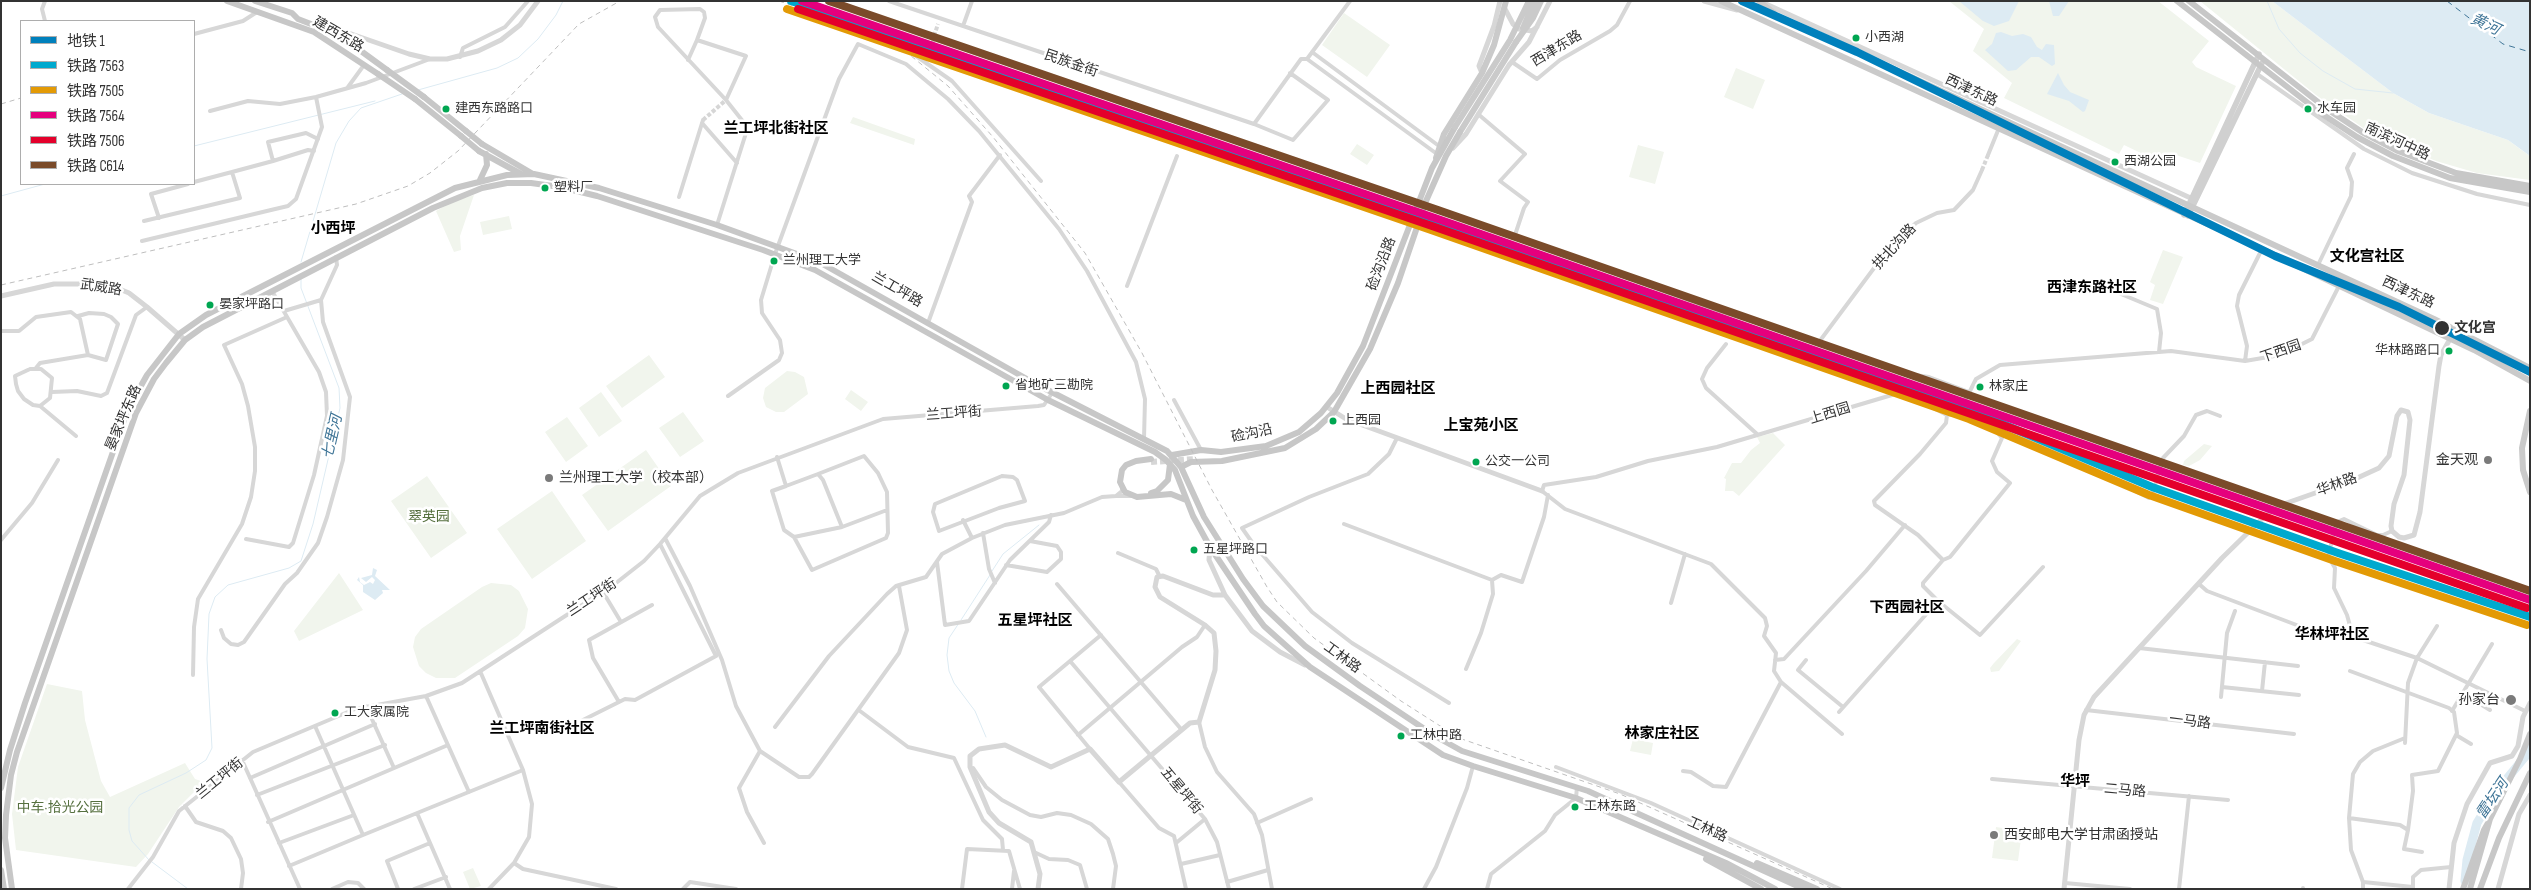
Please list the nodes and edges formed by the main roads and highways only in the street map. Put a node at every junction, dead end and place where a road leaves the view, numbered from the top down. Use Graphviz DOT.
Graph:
graph roads {
  1 [pos="227,1"];
  2 [pos="256,1"];
  3 [pos="1506,1"];
  4 [pos="1529,1"];
  5 [pos="1535,1"];
  6 [pos="1541,1"];
  7 [pos="1721,1"];
  8 [pos="1742,1"];
  9 [pos="2177,1"];
  10 [pos="2189,1"];
  11 [pos="1760,2"];
  12 [pos="1778,17"];
  13 [pos="1516,42"];
  14 [pos="2259,54"];
  15 [pos="2264,59"];
  16 [pos="2258,64"];
  17 [pos="1458,129"];
  18 [pos="463,134"];
  19 [pos="480,147"];
  20 [pos="497,153"];
  21 [pos="486,154"];
  22 [pos="500,162"];
  23 [pos="1434,162"];
  24 [pos="522,174"];
  25 [pos="534,174"];
  26 [pos="498,177"];
  27 [pos="480,180"];
  28 [pos="537,183"];
  29 [pos="2530,186"];
  30 [pos="482,188"];
  31 [pos="2530,192"];
  32 [pos="2192,203"];
  33 [pos="2186,215"];
  34 [pos="279,278"];
  35 [pos="286,284"];
  36 [pos="2530,368"];
  37 [pos="2530,380"];
  38 [pos="1327,407"];
  39 [pos="2530,411"];
  40 [pos="1334,412"];
  41 [pos="1188,452"];
  42 [pos="1172,454"];
  43 [pos="1199,455"];
  44 [pos="1252,455"];
  45 [pos="1191,462"];
  46 [pos="1170,464"];
  47 [pos="1182,467"];
  48 [pos="2530,492"];
  49 [pos="1186,500"];
  50 [pos="2530,734"];
  51 [pos="2530,773"];
  52 [pos="1,788"];
  53 [pos="2490,820"];
  54 [pos="3,838"];
  55 [pos="1688,848"];
  56 [pos="1744,860"];
  57 [pos="1,870"];
  58 [pos="1816,888"];
  59 [pos="4,889"];
  60 [pos="12,889"];
  61 [pos="1760,889"];
  62 [pos="1775,889"];
  63 [pos="1804,889"];
  64 [pos="2463,889"];
  65 [pos="2470,889"];
  66 [pos="2480,889"];
  1 -- 18 [label="highway, 建西东路, bridge"];
  2 -- 18 [label="highway, 建西东路, bridge"];
  3 -- 23 [label="main road"];
  4 -- 17 [label="main road, bridge"];
  5 -- 13 [label="main road, bridge"];
  6 -- 13 [label="main road, bridge"];
  7 -- 33 [label="main road, 西津东路"];
  8 -- 12 [label="main road, 西津东路"];
  9 -- 16 [label="highway, 南滨河中路"];
  10 -- 14 [label="highway, 南滨河中路"];
  11 -- 12 [label="main road"];
  12 -- 32 [label="main road, 西津东路"];
  13 -- 17 [label="main road"];
  14 -- 15 [label="highway, 南滨河中路"];
  14 -- 16 [label="main road"];
  15 -- 16 [label="main road"];
  15 -- 29 [label="highway, 南滨河中路"];
  16 -- 31 [label="highway, 南滨河中路"];
  16 -- 32 [label="main road"];
  16 -- 32 [label="main road"];
  17 -- 23 [label="highway, 硷沟沿路"];
  17 -- 40 [label="highway, 硷沟沿路"];
  18 -- 19 [label="highway, bridge"];
  19 -- 20 [label="highway"];
  19 -- 21 [label="highway"];
  20 -- 22 [label="highway"];
  20 -- 25 [label="highway"];
  21 -- 22 [label="highway"];
  21 -- 27 [label="highway"];
  22 -- 24 [label="highway"];
  22 -- 26 [label="highway"];
  23 -- 38 [label="highway, 硷沟沿路"];
  24 -- 25 [label="highway, 晏家坪东路"];
  24 -- 26 [label="highway, 晏家坪东路"];
  24 -- 28 [label="highway"];
  25 -- 42 [label="highway, 兰工坪路"];
  26 -- 27 [label="highway, 晏家坪东路"];
  26 -- 30 [label="highway"];
  27 -- 34 [label="highway, 晏家坪东路"];
  28 -- 30 [label="highway, 晏家坪东路"];
  28 -- 46 [label="highway, 兰工坪路"];
  30 -- 35 [label="highway, 晏家坪东路"];
  32 -- 33 [label="main road"];
  32 -- 36 [label="main road, 西津东路"];
  33 -- 37 [label="main road, 西津东路"];
  34 -- 35 [label="highway"];
  34 -- 52 [label="highway, 晏家坪东路"];
  35 -- 54 [label="highway, 晏家坪东路"];
  38 -- 43 [label="highway, 硷沟沿"];
  39 -- 48 [label="main road"];
  40 -- 44 [label="highway, 硷沟沿"];
  41 -- 42 [label="highway"];
  41 -- 43 [label="highway"];
  41 -- 45 [label="highway"];
  42 -- 47 [label="highway, 工林路"];
  43 -- 44 [label="highway"];
  44 -- 45 [label="highway, 硷沟沿"];
  45 -- 47 [label="highway, 硷沟沿"];
  46 -- 49 [label="highway, 工林路"];
  46 -- 49 [label="highway"];
  47 -- 56 [label="highway, 工林路"];
  49 -- 55 [label="highway, 工林路"];
  50 -- 53 [label="highway"];
  51 -- 66 [label="highway"];
  53 -- 64 [label="highway"];
  53 -- 65 [label="highway"];
  54 -- 60 [label="highway, 晏家坪东路"];
  55 -- 61 [label="highway"];
  55 -- 62 [label="highway"];
  56 -- 58 [label="highway"];
  56 -- 63 [label="highway"];
  57 -- 59 [label="highway"];
}
